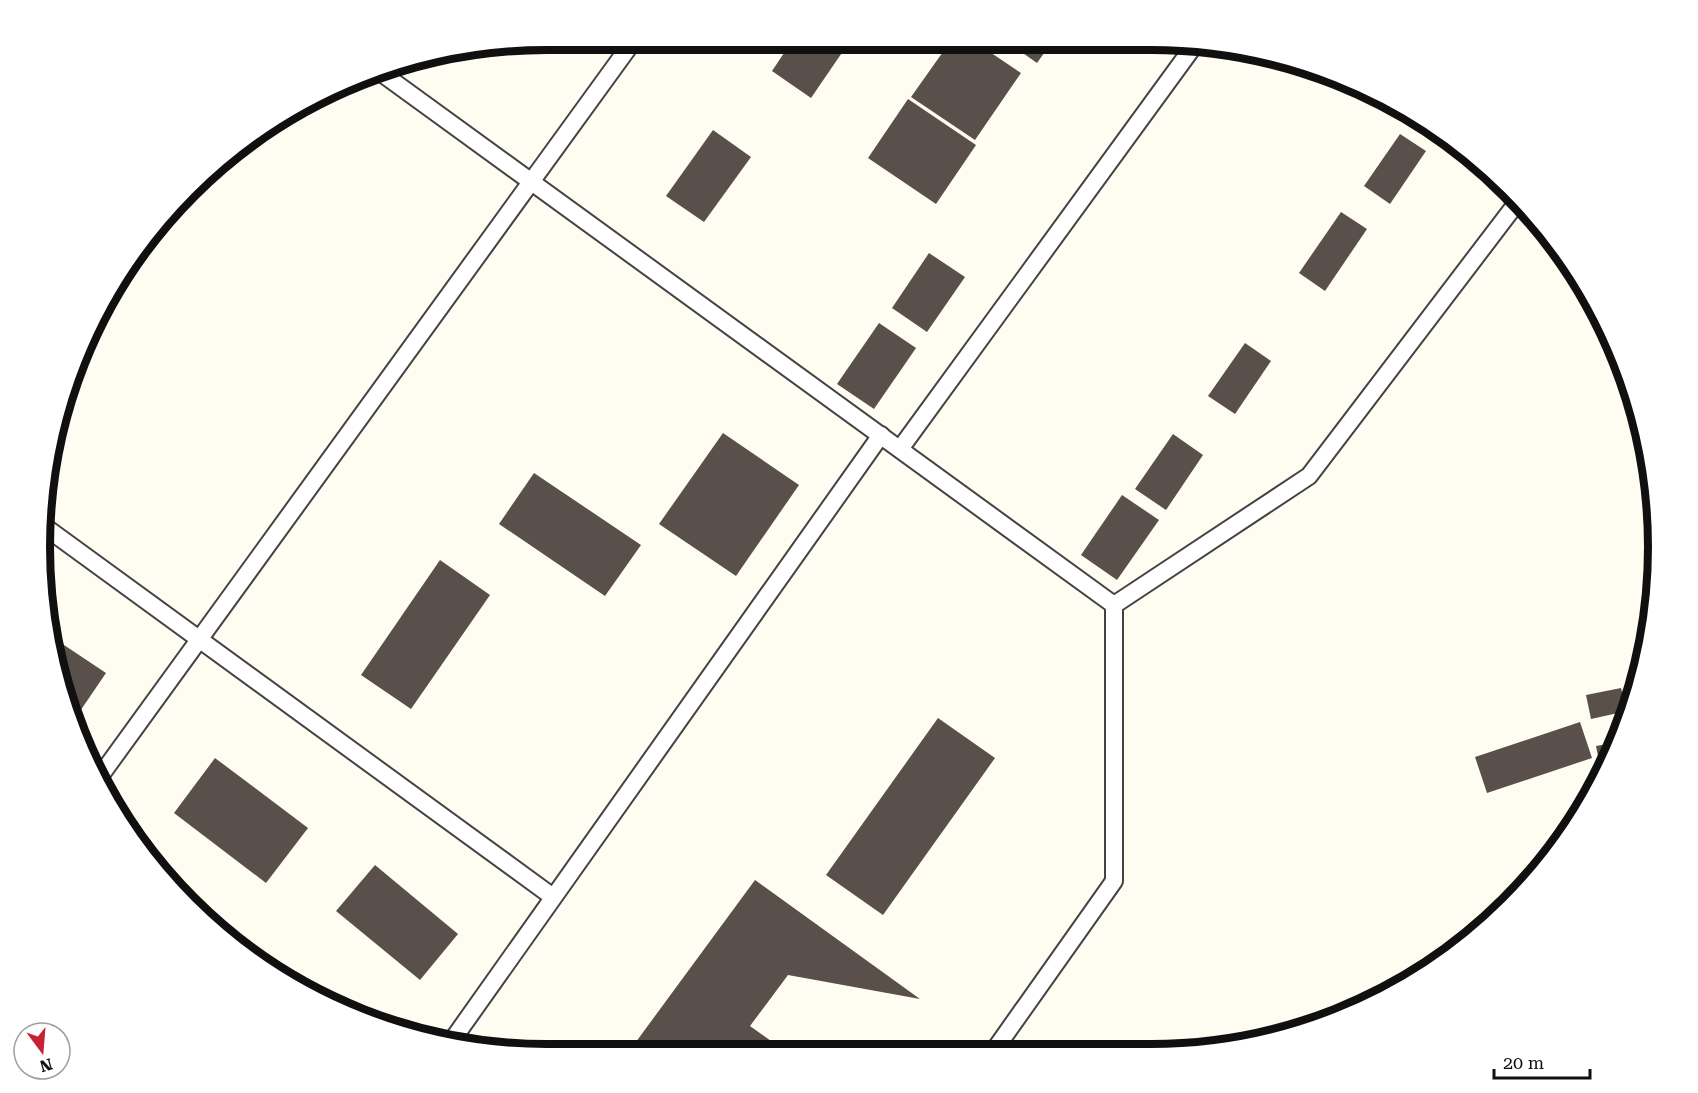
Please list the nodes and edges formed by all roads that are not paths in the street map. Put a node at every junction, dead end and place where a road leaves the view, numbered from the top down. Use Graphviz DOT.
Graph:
graph roads {
  1 [pos="627,50"];
  2 [pos="1190,52"];
  3 [pos="386,76"];
  4 [pos="531,182"];
  5 [pos="1514,207"];
  6 [pos="881,435"];
  7 [pos="900,448"];
  8 [pos="50,531"];
  9 [pos="1114,605"];
  10 [pos="200,639"];
  11 [pos="104,771"];
  12 [pos="553,897"];
  13 [pos="456,1035"];
  14 [pos="999,1044"];
  1 -- 4 [label="lane"];
  2 -- 7 [label="lane"];
  3 -- 4 [label="lane"];
  4 -- 6 [label="lane"];
  4 -- 10 [label="lane"];
  5 -- 9 [label="lane"];
  6 -- 7 [label="lane"];
  6 -- 12 [label="lane"];
  7 -- 9 [label="lane"];
  8 -- 10 [label="lane"];
  9 -- 14 [label="lane"];
  10 -- 11 [label="lane"];
  10 -- 12 [label="lane"];
  12 -- 13 [label="lane"];
}
